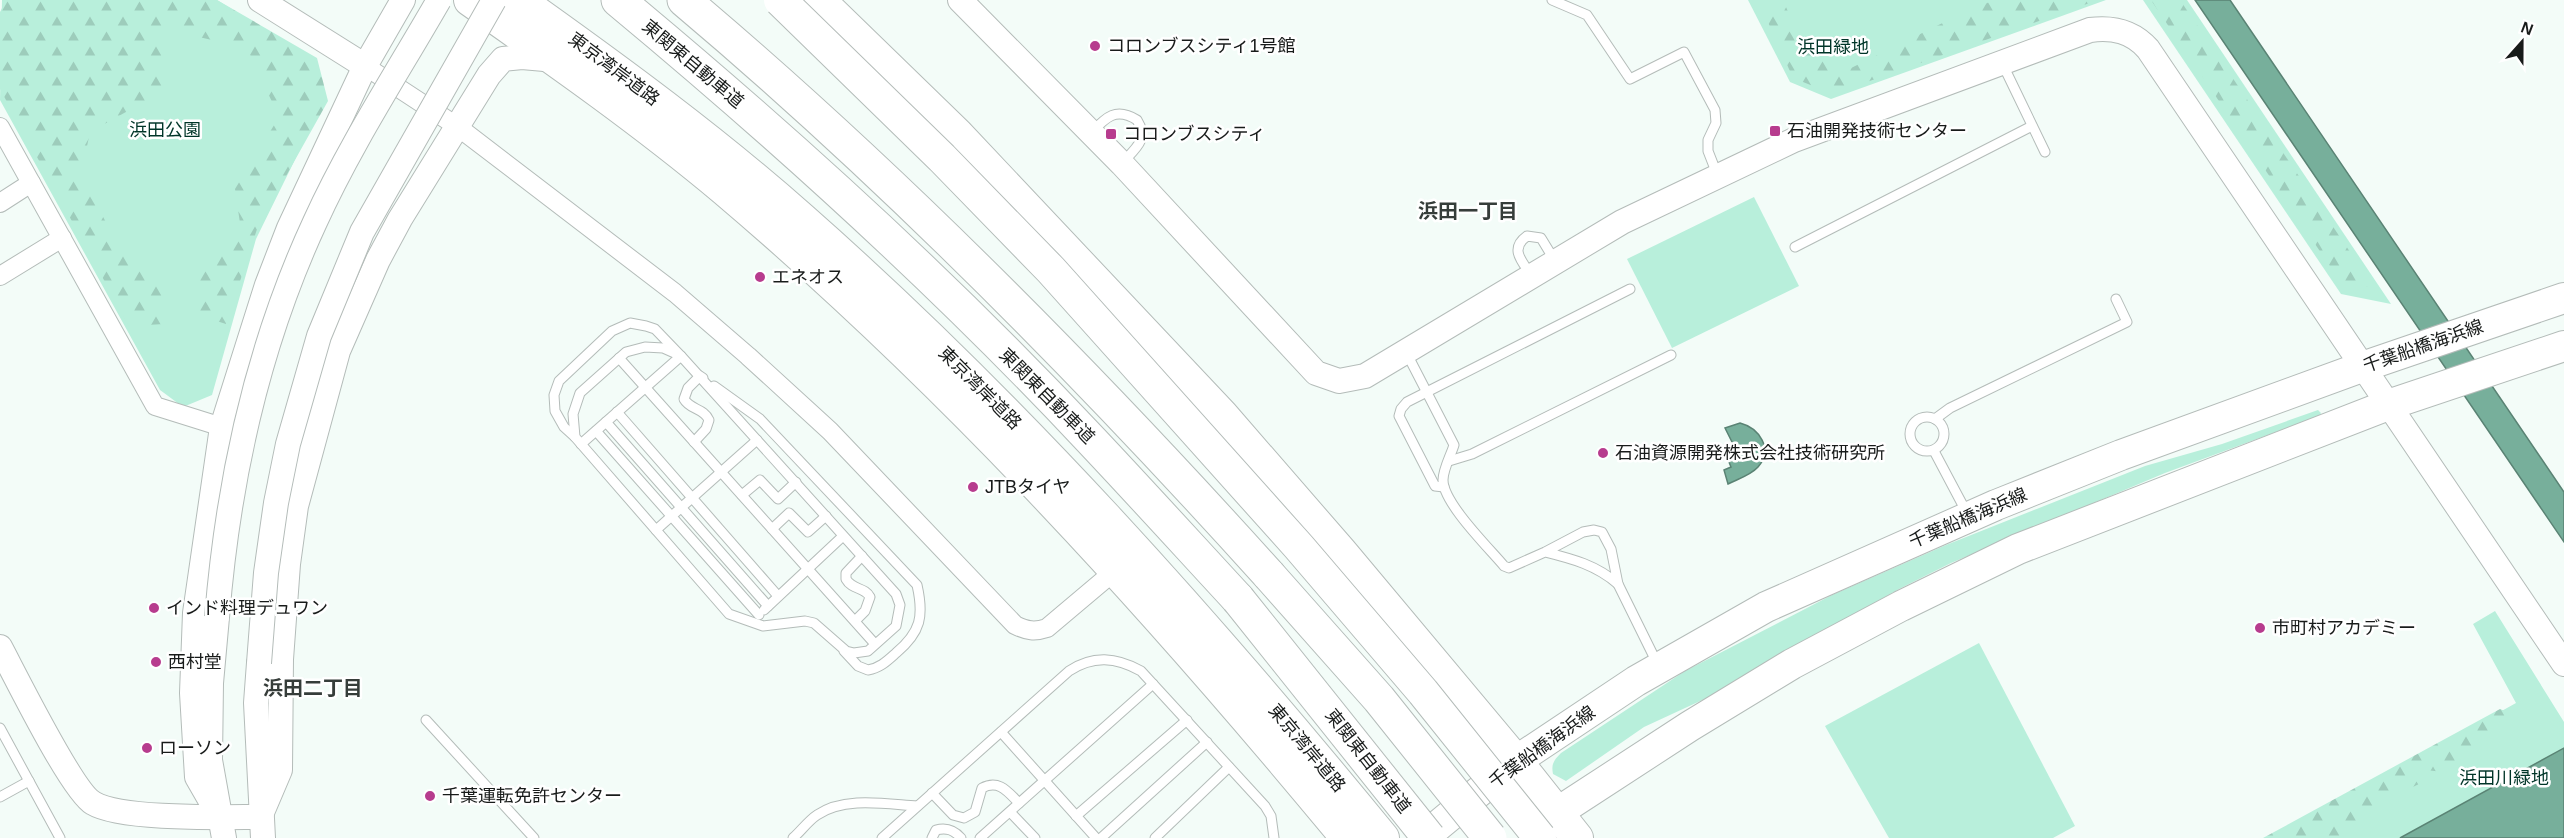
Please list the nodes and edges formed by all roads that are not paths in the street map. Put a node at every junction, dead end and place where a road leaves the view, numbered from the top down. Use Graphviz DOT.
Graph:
graph roads {
  1 [pos="260,0"];
  2 [pos="403,0"];
  3 [pos="439,0"];
  4 [pos="470,0"];
  5 [pos="494,0"];
  6 [pos="519,0"];
  7 [pos="618,0"];
  8 [pos="684,0"];
  9 [pos="780,0"];
  10 [pos="819,0"];
  11 [pos="960,0"];
  12 [pos="1552,0"];
  13 [pos="555,60"];
  14 [pos="2002,63"];
  15 [pos="365,66"];
  16 [pos="2032,126"];
  17 [pos="0,127"];
  18 [pos="458,127"];
  19 [pos="1092,132"];
  20 [pos="2045,152"];
  21 [pos="1122,164"];
  22 [pos="1718,176"];
  23 [pos="32,183"];
  24 [pos="0,203"];
  25 [pos="62,238"];
  26 [pos="1795,247"];
  27 [pos="1555,261"];
  28 [pos="1531,275"];
  29 [pos="0,276"];
  30 [pos="1630,289"];
  31 [pos="2564,298"];
  32 [pos="2116,299"];
  33 [pos="2564,346"];
  34 [pos="1406,352"];
  35 [pos="681,356"];
  36 [pos="1671,356"];
  37 [pos="619,358"];
  38 [pos="2362,367"];
  39 [pos="700,376"];
  40 [pos="645,387"];
  41 [pos="1427,391"];
  42 [pos="2388,405"];
  43 [pos="617,412"];
  44 [pos="1935,418"];
  45 [pos="606,422"];
  46 [pos="222,427"];
  47 [pos="596,431"];
  48 [pos="578,440"];
  49 [pos="757,440"];
  50 [pos="694,442"];
  51 [pos="1934,451"];
  52 [pos="1449,460"];
  53 [pos="721,472"];
  54 [pos="796,482"];
  55 [pos="1444,487"];
  56 [pos="742,495"];
  57 [pos="692,498"];
  58 [pos="681,507"];
  59 [pos="672,516"];
  60 [pos="826,516"];
  61 [pos="1969,517"];
  62 [pos="772,529"];
  63 [pos="656,530"];
  64 [pos="843,536"];
  65 [pos="1545,552"];
  66 [pos="862,556"];
  67 [pos="808,569"];
  68 [pos="1117,569"];
  69 [pos="1618,584"];
  70 [pos="778,596"];
  71 [pos="768,606"];
  72 [pos="759,615"];
  73 [pos="855,621"];
  74 [pos="750,623"];
  75 [pos="875,644"];
  76 [pos="0,646"];
  77 [pos="840,646"];
  78 [pos="2564,664"];
  79 [pos="1659,668"];
  80 [pos="1153,684"];
  81 [pos="426,720"];
  82 [pos="1186,720"];
  83 [pos="0,728"];
  84 [pos="1001,732"];
  85 [pos="1207,742"];
  86 [pos="1516,761"];
  87 [pos="1229,767"];
  88 [pos="1045,780"];
  89 [pos="28,781"];
  90 [pos="932,793"];
  91 [pos="0,797"];
  92 [pos="1019,803"];
  93 [pos="917,806"];
  94 [pos="1010,812"];
  95 [pos="1558,812"];
  96 [pos="1076,816"];
  97 [pos="222,827"];
  98 [pos="262,828"];
  99 [pos="986,836"];
  100 [pos="60,838"];
  101 [pos="534,838"];
  102 [pos="793,838"];
  103 [pos="883,838"];
  104 [pos="932,838"];
  105 [pos="961,838"];
  106 [pos="1035,838"];
  107 [pos="1096,838"];
  108 [pos="1101,838"];
  109 [pos="1155,838"];
  110 [pos="1274,838"];
  111 [pos="1347,838"];
  112 [pos="1383,838"];
  113 [pos="1424,838"];
  114 [pos="1429,838"];
  115 [pos="1490,838"];
  116 [pos="1527,838"];
  117 [pos="1540,838"];
  118 [pos="1577,838"];
  1 -- 15 [label="street"];
  2 -- 15 [label="street"];
  3 -- 97 [label="street, bridge"];
  4 -- 13 [label="highway"];
  5 -- 98 [label="street, bridge"];
  6 -- 112 [label="highway, 東京湾岸道路"];
  7 -- 114 [label="highway, 東関東自動車道, bridge"];
  8 -- 115 [label="highway, bridge"];
  9 -- 117 [label="highway, bridge"];
  10 -- 86 [label="highway"];
  11 -- 19 [label="street"];
  12 -- 22 [label="lane"];
  13 -- 18 [label="street"];
  13 -- 68 [label="highway"];
  14 -- 16 [label="lane"];
  14 -- 22 [label="street"];
  14 -- 38 [label="street"];
  15 -- 18 [label="street"];
  15 -- 46 [label="street"];
  16 -- 20 [label="lane"];
  16 -- 26 [label="lane"];
  17 -- 23 [label="street"];
  18 -- 68 [label="street"];
  18 -- 98 [label="street"];
  19 -- 21 [label="street"];
  19 -- 21 [label="lane"];
  21 -- 34 [label="street"];
  22 -- 27 [label="street"];
  23 -- 24 [label="street"];
  23 -- 25 [label="street"];
  25 -- 29 [label="street"];
  25 -- 46 [label="street"];
  27 -- 28 [label="street"];
  27 -- 28 [label="lane"];
  28 -- 34 [label="street"];
  30 -- 41 [label="lane"];
  31 -- 38 [label="main road, 千葉船橋海浜線"];
  32 -- 44 [label="lane"];
  33 -- 42 [label="main road"];
  34 -- 41 [label="lane"];
  35 -- 37 [label="lane"];
  35 -- 39 [label="lane"];
  35 -- 40 [label="lane"];
  35 -- 48 [label="lane"];
  36 -- 52 [label="lane"];
  37 -- 40 [label="lane"];
  37 -- 48 [label="lane"];
  38 -- 42 [label="street"];
  38 -- 61 [label="main road, 千葉船橋海浜線"];
  39 -- 49 [label="lane"];
  39 -- 50 [label="lane"];
  39 -- 77 [label="lane"];
  40 -- 43 [label="lane"];
  40 -- 50 [label="lane"];
  41 -- 52 [label="lane"];
  41 -- 55 [label="lane"];
  42 -- 78 [label="street"];
  42 -- 95 [label="main road"];
  43 -- 45 [label="lane"];
  43 -- 57 [label="lane"];
  44 -- 51 [label="lane"];
  44 -- 51 [label="lane"];
  45 -- 47 [label="lane"];
  45 -- 58 [label="lane"];
  46 -- 97 [label="street"];
  47 -- 48 [label="lane"];
  47 -- 59 [label="lane"];
  48 -- 63 [label="lane"];
  49 -- 53 [label="lane"];
  49 -- 54 [label="lane"];
  50 -- 53 [label="lane"];
  51 -- 61 [label="lane"];
  52 -- 55 [label="lane"];
  53 -- 56 [label="lane"];
  53 -- 57 [label="lane"];
  54 -- 56 [label="lane"];
  54 -- 60 [label="lane"];
  55 -- 65 [label="lane"];
  56 -- 62 [label="lane"];
  57 -- 58 [label="lane"];
  57 -- 70 [label="lane"];
  58 -- 59 [label="lane"];
  58 -- 71 [label="lane"];
  59 -- 63 [label="lane"];
  59 -- 72 [label="lane"];
  60 -- 62 [label="lane"];
  60 -- 64 [label="lane"];
  61 -- 79 [label="main road, 千葉船橋海浜線"];
  62 -- 67 [label="lane"];
  63 -- 74 [label="lane"];
  64 -- 66 [label="lane"];
  64 -- 67 [label="lane"];
  65 -- 69 [label="lane"];
  65 -- 69 [label="lane"];
  66 -- 73 [label="lane"];
  66 -- 75 [label="lane"];
  67 -- 70 [label="lane"];
  67 -- 73 [label="lane"];
  68 -- 111 [label="highway"];
  69 -- 79 [label="lane"];
  70 -- 71 [label="lane"];
  71 -- 72 [label="lane"];
  72 -- 74 [label="lane"];
  73 -- 75 [label="lane"];
  74 -- 77 [label="lane"];
  75 -- 77 [label="lane"];
  76 -- 97 [label="street"];
  79 -- 86 [label="main road, 千葉船橋海浜線"];
  80 -- 82 [label="lane"];
  80 -- 84 [label="lane"];
  80 -- 88 [label="lane"];
  81 -- 101 [label="lane"];
  82 -- 85 [label="lane"];
  82 -- 96 [label="lane"];
  83 -- 89 [label="lane"];
  84 -- 88 [label="lane"];
  84 -- 90 [label="lane"];
  85 -- 87 [label="lane"];
  85 -- 108 [label="lane"];
  86 -- 95 [label="highway"];
  86 -- 113 [label="main road, 千葉船橋海浜線"];
  87 -- 109 [label="lane"];
  87 -- 110 [label="lane"];
  88 -- 92 [label="lane"];
  88 -- 96 [label="lane"];
  89 -- 91 [label="lane"];
  89 -- 100 [label="lane"];
  90 -- 92 [label="lane"];
  90 -- 93 [label="lane"];
  92 -- 94 [label="lane"];
  93 -- 102 [label="lane"];
  93 -- 103 [label="lane"];
  94 -- 99 [label="lane"];
  94 -- 106 [label="lane"];
  95 -- 116 [label="main road"];
  95 -- 118 [label="highway"];
  96 -- 107 [label="lane"];
  97 -- 98 [label="street"];
  104 -- 105 [label="lane"];
}
